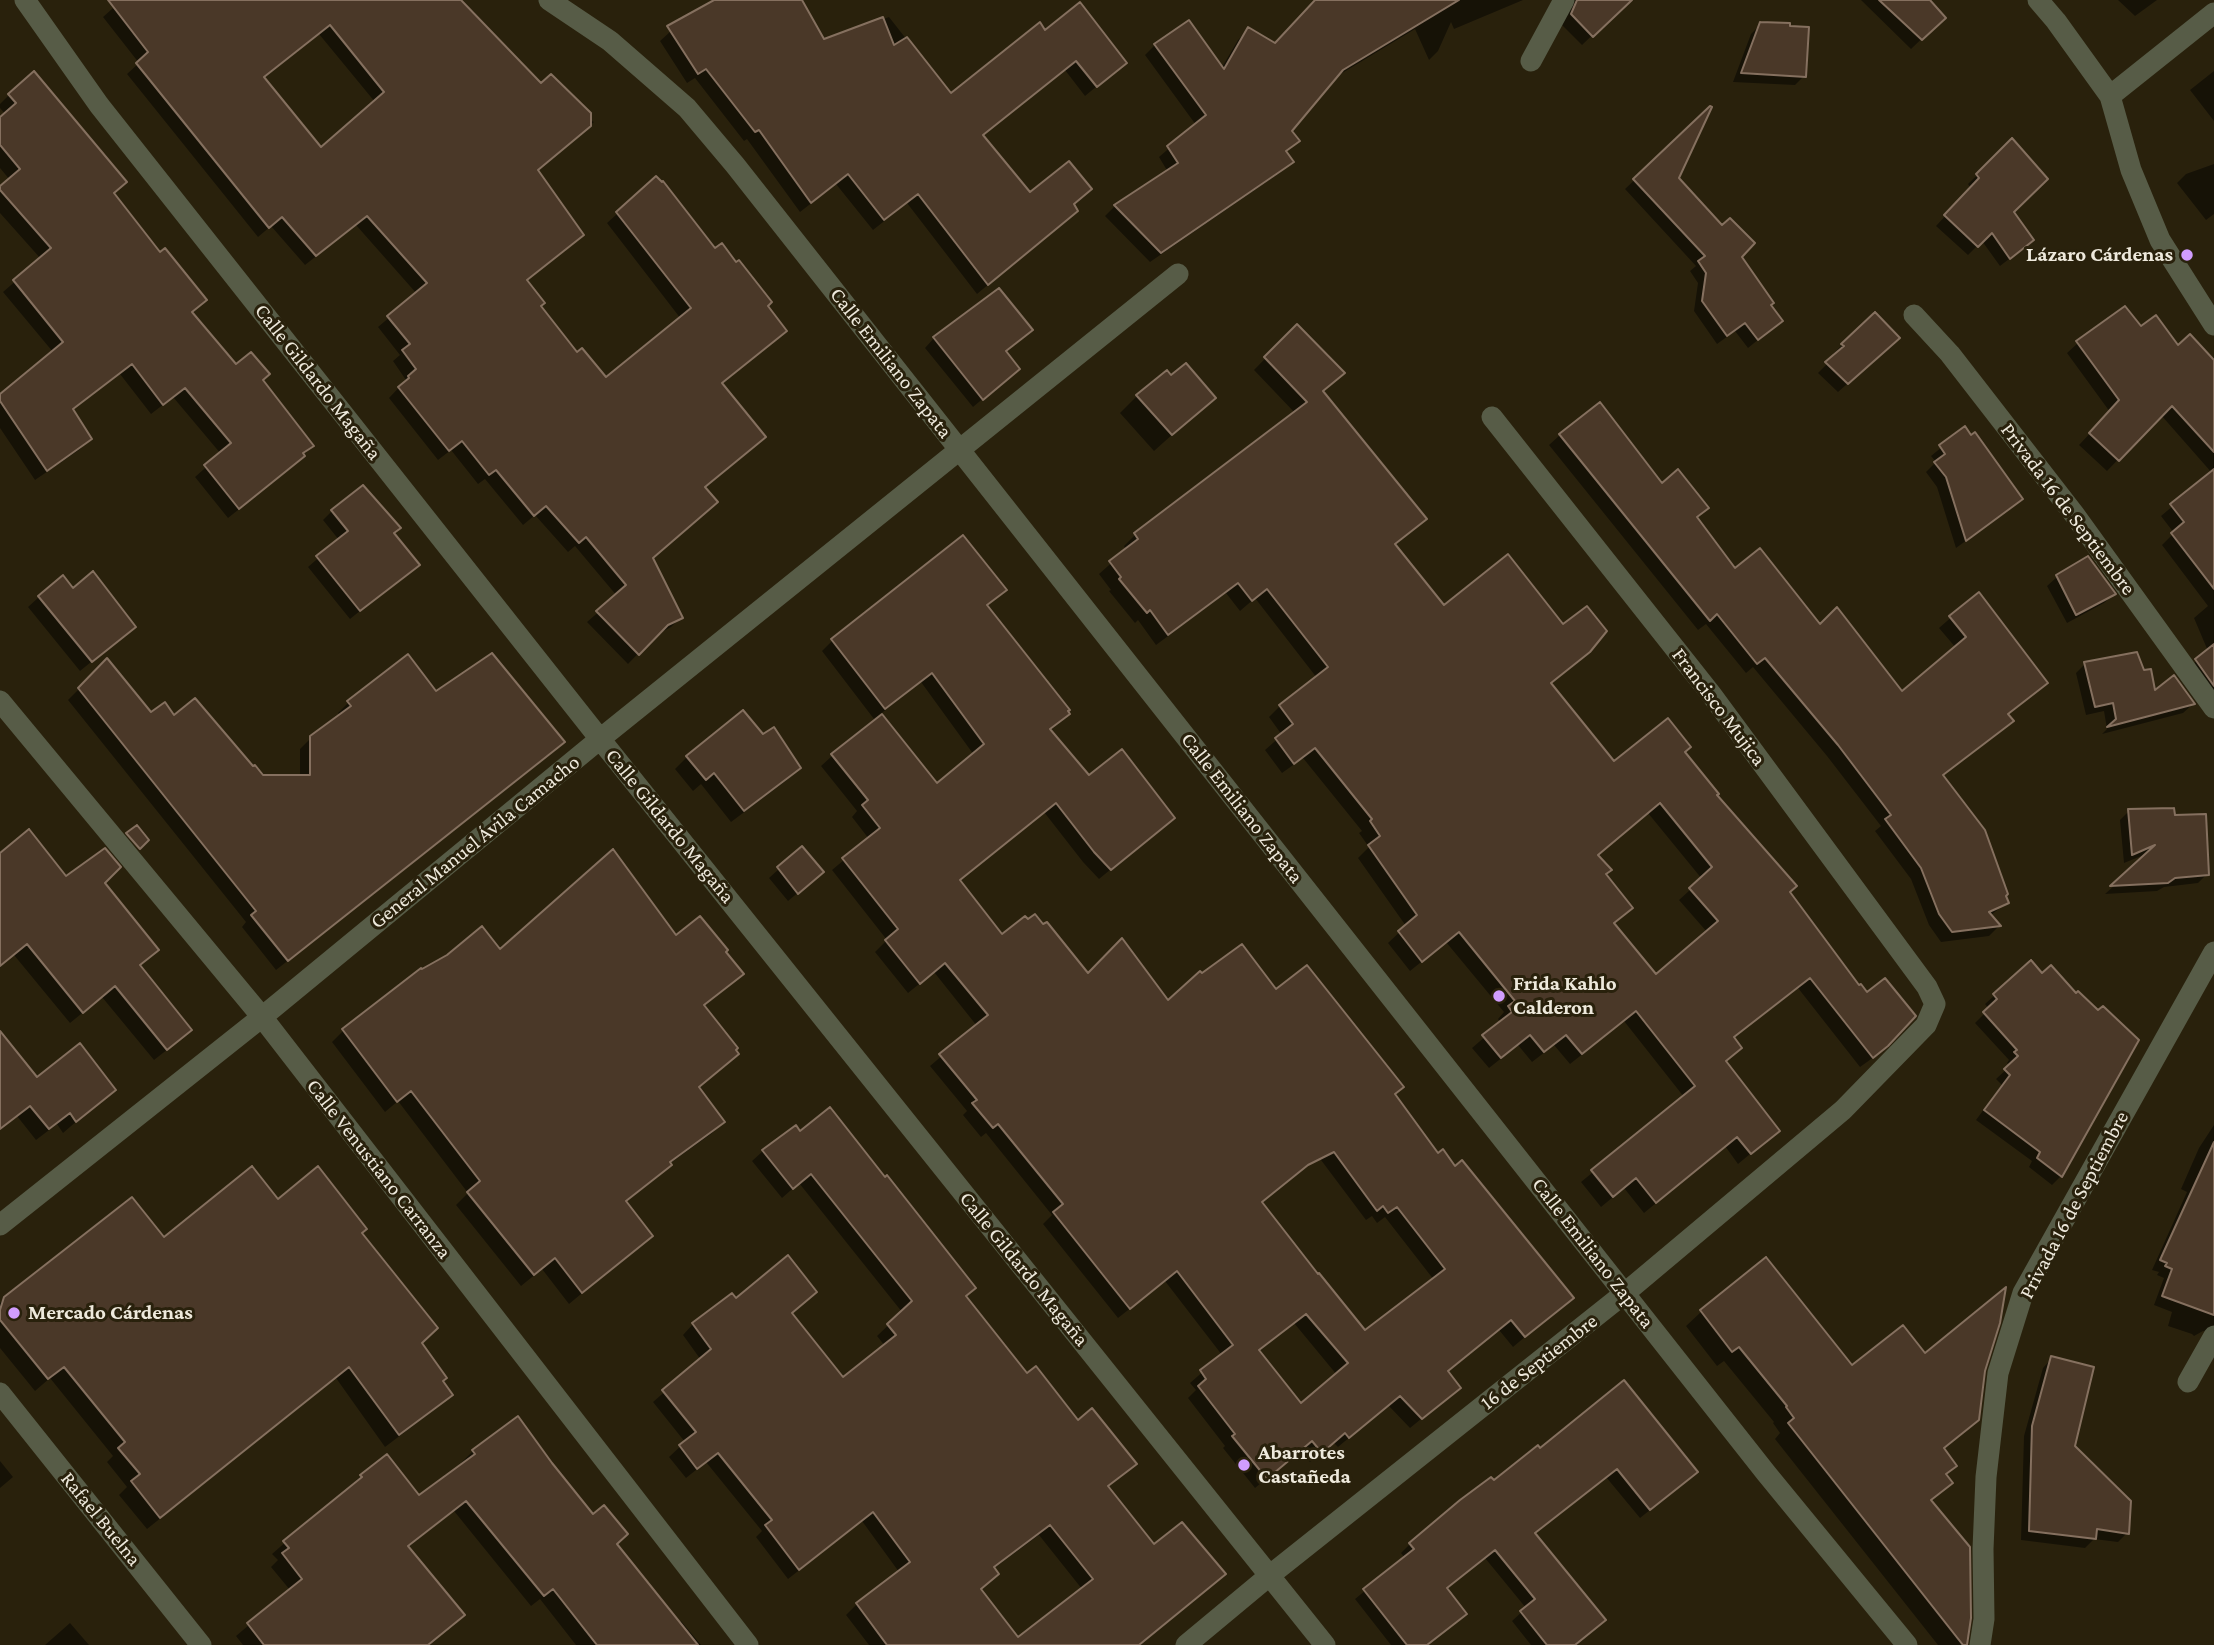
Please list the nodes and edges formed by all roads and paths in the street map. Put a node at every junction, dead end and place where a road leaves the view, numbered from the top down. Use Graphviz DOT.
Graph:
graph roads {
  1 [pos="25,0"];
  2 [pos="549,0"];
  3 [pos="1564,0"];
  4 [pos="2038,0"];
  5 [pos="2214,13"];
  6 [pos="1531,61"];
  7 [pos="2110,96"];
  8 [pos="1178,274"];
  9 [pos="1913,315"];
  10 [pos="2214,325"];
  11 [pos="1492,416"];
  12 [pos="958,449"];
  13 [pos="0,701"];
  14 [pos="2214,708"];
  15 [pos="600,739"];
  16 [pos="2214,952"];
  17 [pos="1935,1004"];
  18 [pos="262,1017"];
  19 [pos="0,1225"];
  20 [pos="1625,1293"];
  21 [pos="2214,1336"];
  22 [pos="2188,1382"];
  23 [pos="0,1392"];
  24 [pos="1269,1576"];
  25 [pos="201,1645"];
  26 [pos="748,1645"];
  27 [pos="1186,1645"];
  28 [pos="1325,1645"];
  29 [pos="1908,1645"];
  30 [pos="1980,1645"];
  1 -- 15 [label="street, Calle Gildardo Magaña"];
  2 -- 12 [label="street, Calle Emiliano Zapata"];
  3 -- 6 [label="street"];
  4 -- 7 [label="street"];
  5 -- 7 [label="street"];
  7 -- 10 [label="street"];
  8 -- 12 [label="street, General Manuel Ávila Camacho"];
  9 -- 14 [label="street, Privada 16 de Septiembre"];
  11 -- 17 [label="street, Francisco Mujica"];
  12 -- 15 [label="street, General Manuel Ávila Camacho"];
  12 -- 20 [label="street, Calle Emiliano Zapata"];
  13 -- 18 [label="street, Calle Venustiano Carranza"];
  15 -- 18 [label="street, General Manuel Ávila Camacho"];
  15 -- 24 [label="street, Calle Gildardo Magaña"];
  16 -- 30 [label="street, Privada 16 de Septiembre"];
  17 -- 20 [label="street, 16 de Septiembre"];
  18 -- 19 [label="street, General Manuel Ávila Camacho"];
  18 -- 26 [label="street, Calle Venustiano Carranza"];
  20 -- 24 [label="street, 16 de Septiembre"];
  20 -- 29 [label="street, Calle Emiliano Zapata"];
  21 -- 22 [label="street"];
  23 -- 25 [label="street, Rafael Buelna"];
  24 -- 27 [label="street, 16 de Septiembre"];
  24 -- 28 [label="street, Calle Gildardo Magaña"];
}
